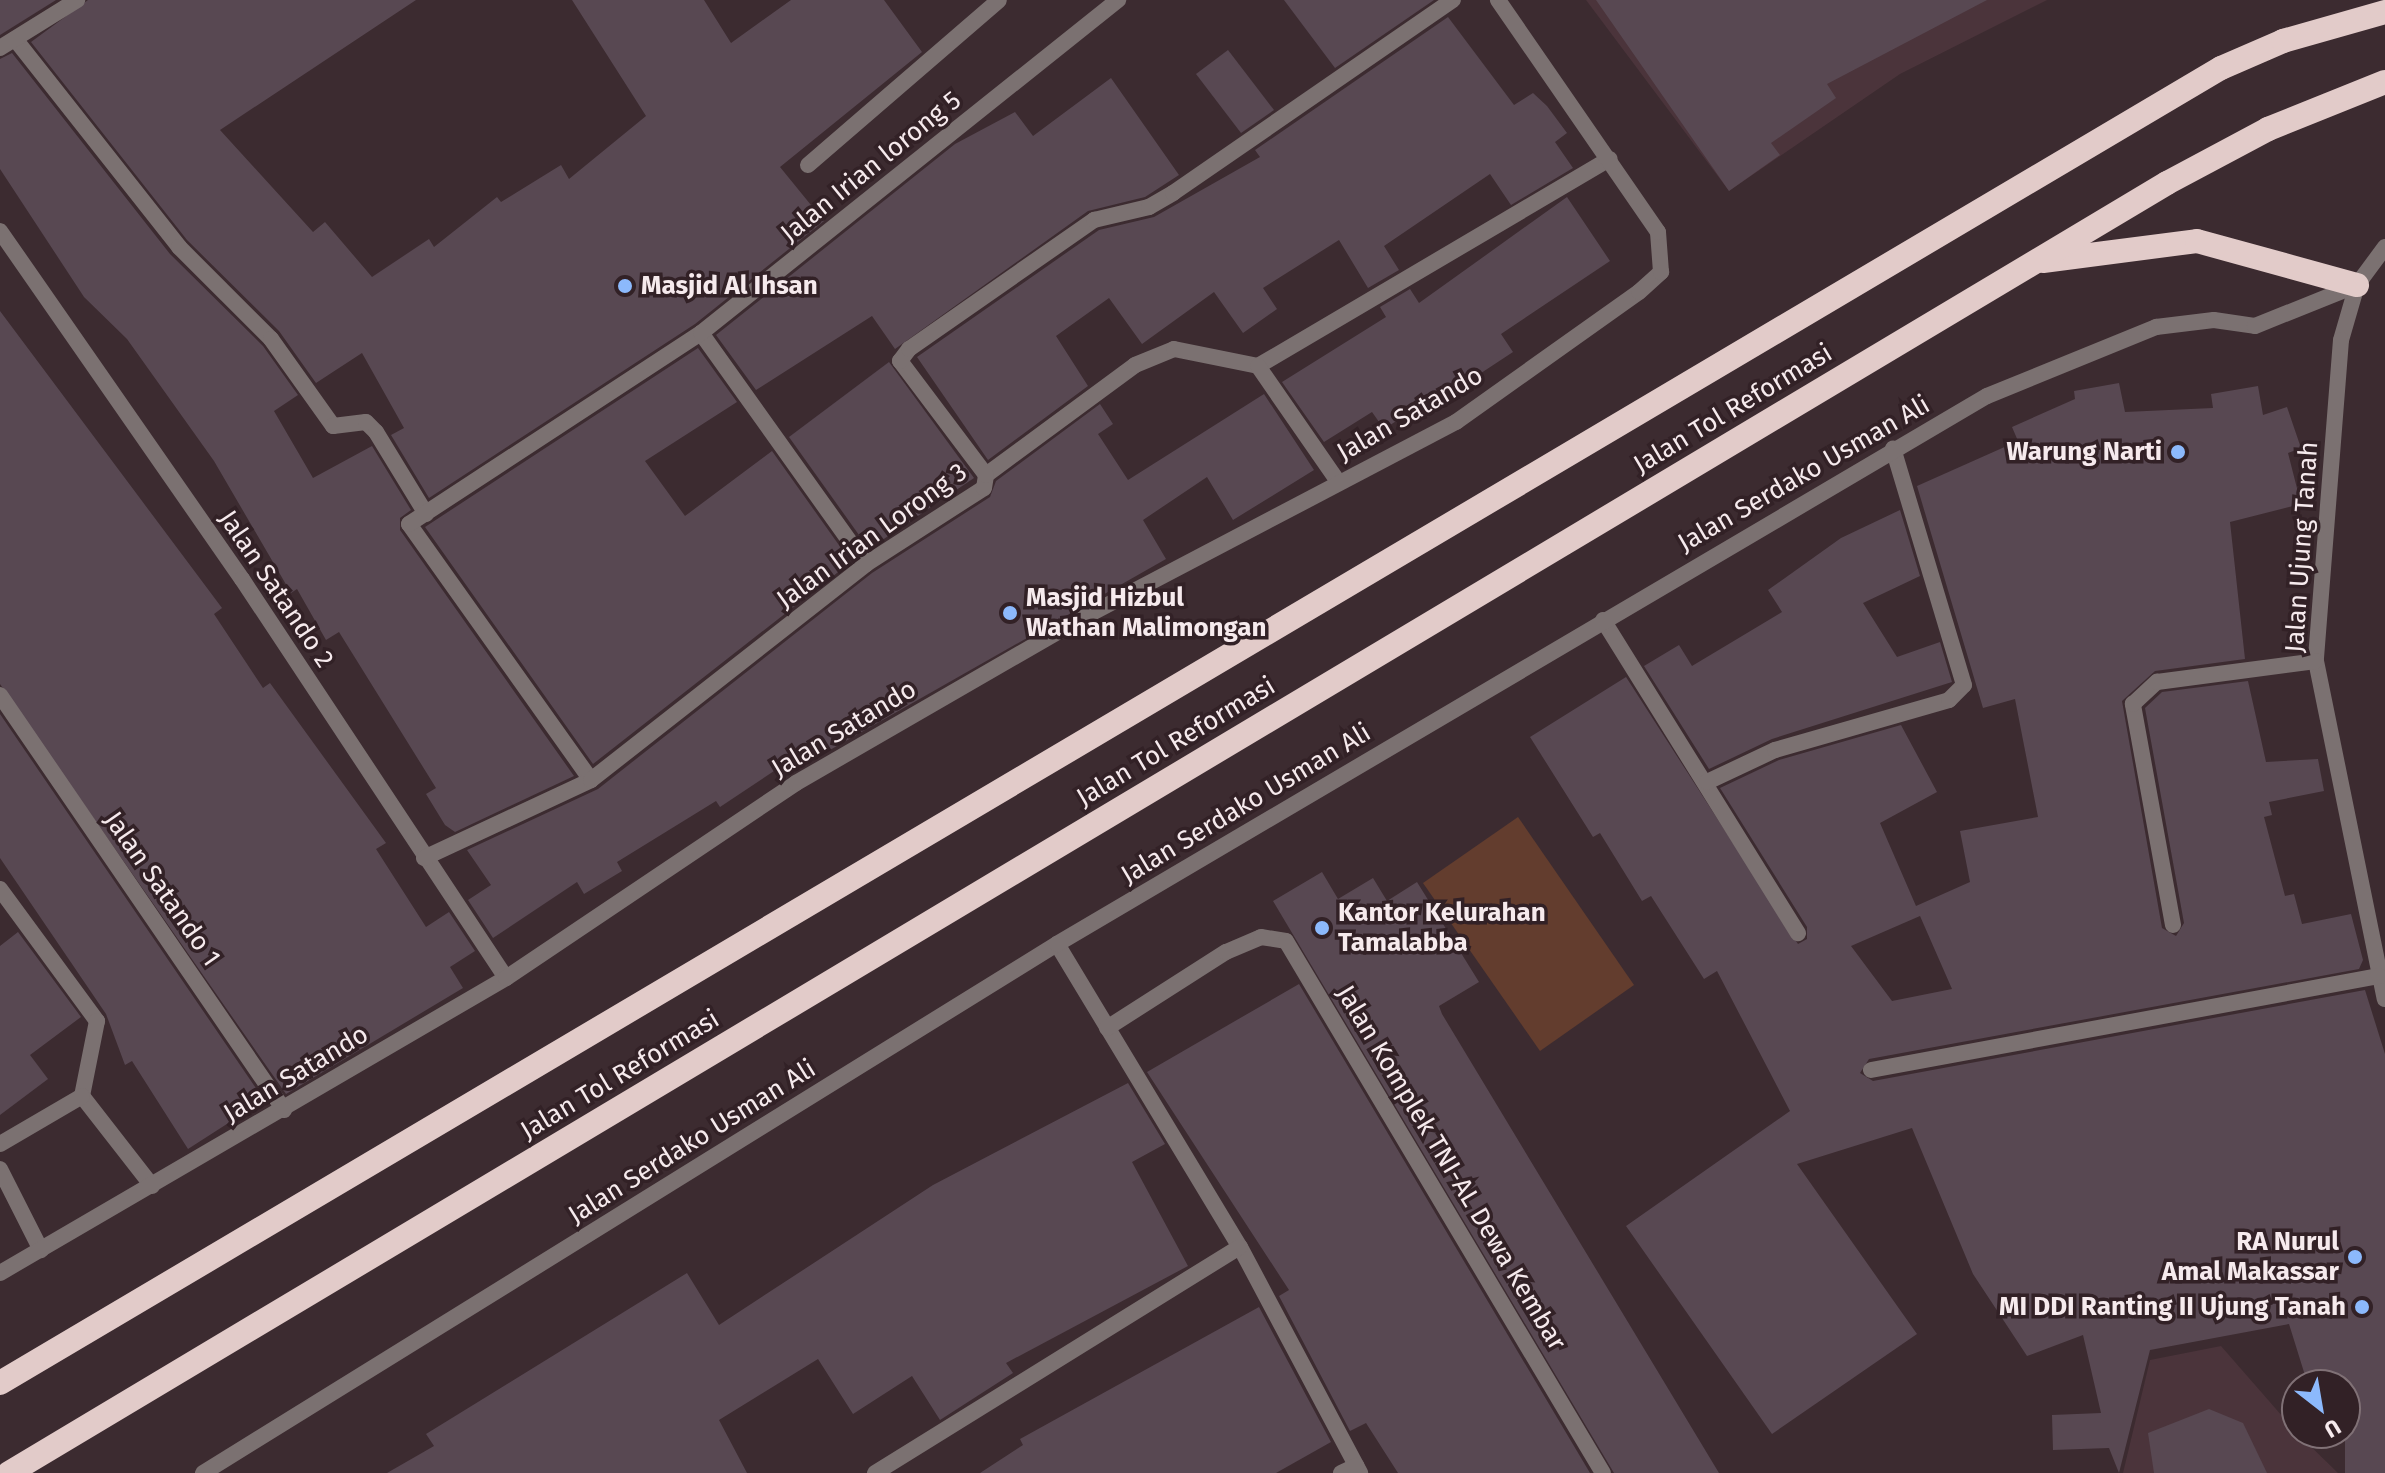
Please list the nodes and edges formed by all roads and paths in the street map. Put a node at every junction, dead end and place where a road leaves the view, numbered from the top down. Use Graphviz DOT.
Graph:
graph roads {
  1 [pos="77,0"];
  2 [pos="999,0"];
  3 [pos="1118,0"];
  4 [pos="1453,0"];
  5 [pos="1498,0"];
  6 [pos="2385,12"];
  7 [pos="15,39"];
  8 [pos="0,48"];
  9 [pos="2385,82"];
  10 [pos="1610,159"];
  11 [pos="808,165"];
  12 [pos="0,231"];
  13 [pos="2385,247"];
  14 [pos="2033,262"];
  15 [pos="2357,285"];
  16 [pos="701,333"];
  17 [pos="1258,366"];
  18 [pos="1893,448"];
  19 [pos="986,475"];
  20 [pos="1339,483"];
  21 [pos="426,514"];
  22 [pos="866,564"];
  23 [pos="1603,620"];
  24 [pos="2316,661"];
  25 [pos="0,695"];
  26 [pos="591,780"];
  27 [pos="1707,782"];
  28 [pos="424,858"];
  29 [pos="0,889"];
  30 [pos="2173,925"];
  31 [pos="1798,933"];
  32 [pos="1057,944"];
  33 [pos="2379,976"];
  34 [pos="506,978"];
  35 [pos="2385,999"];
  36 [pos="1107,1028"];
  37 [pos="1871,1070"];
  38 [pos="82,1096"];
  39 [pos="284,1110"];
  40 [pos="0,1144"];
  41 [pos="0,1169"];
  42 [pos="152,1186"];
  43 [pos="1240,1247"];
  44 [pos="41,1250"];
  45 [pos="0,1273"];
  46 [pos="0,1383"];
  47 [pos="211,1471"];
  48 [pos="1353,1471"];
  49 [pos="9,1473"];
  50 [pos="875,1473"];
  51 [pos="1603,1473"];
  1 -- 7 [label="street"];
  2 -- 11 [label="street"];
  3 -- 16 [label="street, Jalan Irian lorong 5"];
  4 -- 19 [label="street, Jalan Irian Lorong 3"];
  5 -- 10 [label="street"];
  6 -- 46 [label="highway, Jalan Tol Reformasi"];
  7 -- 8 [label="street"];
  7 -- 21 [label="street"];
  9 -- 14 [label="highway, Jalan Tol Reformasi"];
  10 -- 17 [label="street"];
  10 -- 20 [label="street, Jalan Satando"];
  12 -- 28 [label="street, Jalan Satando 2"];
  13 -- 15 [label="street"];
  14 -- 15 [label="highway"];
  14 -- 49 [label="highway, Jalan Tol Reformasi"];
  15 -- 18 [label="street, Jalan Serdako Usman Ali"];
  15 -- 24 [label="street, Jalan Ujung Tanah"];
  16 -- 21 [label="street, Jalan Irian lorong 5"];
  16 -- 22 [label="street"];
  17 -- 19 [label="street"];
  17 -- 20 [label="street"];
  18 -- 23 [label="street, Jalan Serdako Usman Ali"];
  18 -- 27 [label="street"];
  19 -- 22 [label="street, Jalan Irian Lorong 3"];
  20 -- 34 [label="street, Jalan Satando"];
  21 -- 26 [label="street, Jalan Irian lorong 5"];
  22 -- 26 [label="street, Jalan Irian Lorong 3"];
  23 -- 27 [label="street"];
  23 -- 32 [label="street, Jalan Serdako Usman Ali"];
  24 -- 30 [label="street"];
  24 -- 33 [label="street, Jalan Ujung Tanah"];
  25 -- 39 [label="street, Jalan Satando 1"];
  26 -- 28 [label="street, Jalan Irian Lorong 3"];
  27 -- 31 [label="street"];
  28 -- 34 [label="street, Jalan Satando 2"];
  29 -- 38 [label="street"];
  32 -- 36 [label="street"];
  32 -- 47 [label="street, Jalan Serdako Usman Ali"];
  33 -- 35 [label="street, Jalan Ujung Tanah"];
  33 -- 37 [label="street"];
  34 -- 39 [label="street, Jalan Satando"];
  36 -- 43 [label="street"];
  36 -- 51 [label="street, Jalan Komplek TNI-AL Dewa Kembar"];
  38 -- 40 [label="street"];
  38 -- 42 [label="street"];
  39 -- 42 [label="street, Jalan Satando"];
  41 -- 44 [label="street"];
  42 -- 44 [label="street, Jalan Satando"];
  43 -- 48 [label="street"];
  43 -- 50 [label="street"];
  44 -- 45 [label="street, Jalan Satando"];
}
